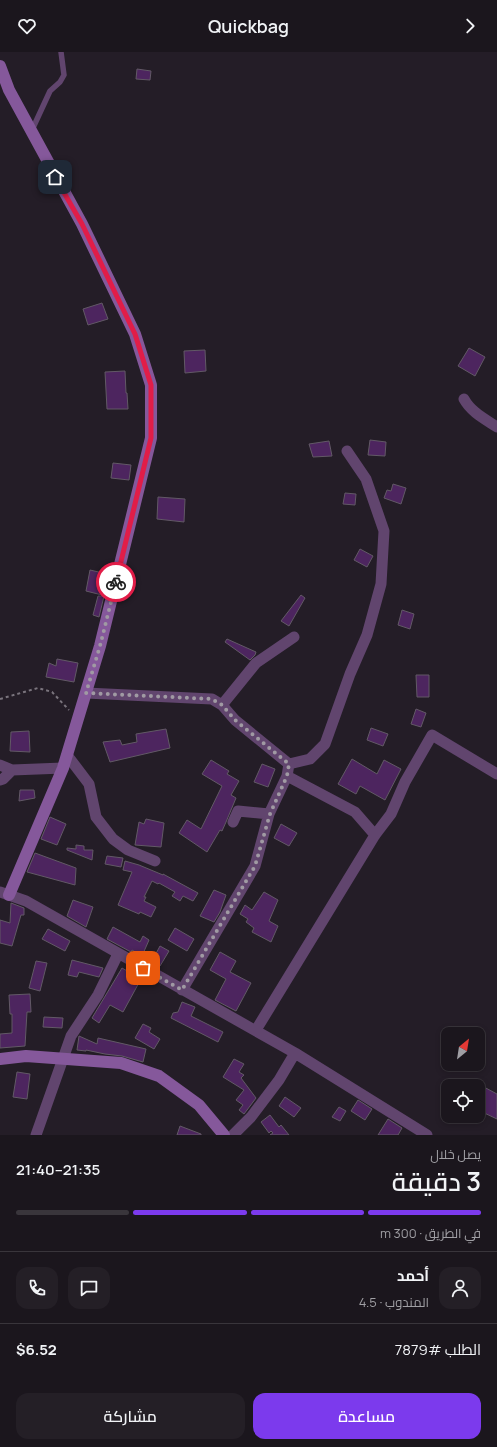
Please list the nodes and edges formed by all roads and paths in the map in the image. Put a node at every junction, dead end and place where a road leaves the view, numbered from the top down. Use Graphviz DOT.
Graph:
graph roads {
  1 [pos="61,52"];
  2 [pos="0,66"];
  3 [pos="32,130"];
  4 [pos="464,398"];
  5 [pos="497,427"];
  6 [pos="347,451"];
  7 [pos="294,637"];
  8 [pos="86,693"];
  9 [pos="0,699"];
  10 [pos="222,705"];
  11 [pos="78,719"];
  12 [pos="67,755"];
  13 [pos="289,764"];
  14 [pos="0,765"];
  15 [pos="63,768"];
  16 [pos="12,770"];
  17 [pos="497,774"];
  18 [pos="287,776"];
  19 [pos="0,780"];
  20 [pos="270,814"];
  21 [pos="233,822"];
  22 [pos="375,835"];
  23 [pos="155,861"];
  24 [pos="4,894"];
  25 [pos="118,954"];
  26 [pos="182,990"];
  27 [pos="256,1030"];
  28 [pos="296,1053"];
  29 [pos="64,1058"];
  30 [pos="0,1059"];
  31 [pos="36,1135"];
  32 [pos="224,1135"];
  33 [pos="233,1135"];
  34 [pos="427,1135"];
  1 -- 3 [label="lane"];
  2 -- 3 [label="street"];
  3 -- 8 [label="street"];
  4 -- 5 [label="street"];
  6 -- 13 [label="street"];
  7 -- 10 [label="street"];
  8 -- 10 [label="street"];
  8 -- 11 [label="street"];
  9 -- 11 [label="path"];
  10 -- 13 [label="street"];
  11 -- 12 [label="street"];
  12 -- 15 [label="street"];
  12 -- 23 [label="street"];
  13 -- 18 [label="street"];
  14 -- 16 [label="street"];
  15 -- 16 [label="street"];
  15 -- 24 [label="street"];
  16 -- 19 [label="street"];
  17 -- 22 [label="street"];
  18 -- 20 [label="street"];
  18 -- 22 [label="street"];
  20 -- 21 [label="street"];
  20 -- 26 [label="street"];
  22 -- 27 [label="street"];
  24 -- 25 [label="street"];
  25 -- 26 [label="street"];
  25 -- 29 [label="street"];
  26 -- 27 [label="street"];
  27 -- 28 [label="street"];
  28 -- 33 [label="street"];
  28 -- 34 [label="street"];
  29 -- 30 [label="street"];
  29 -- 31 [label="street"];
  29 -- 32 [label="street"];
}
